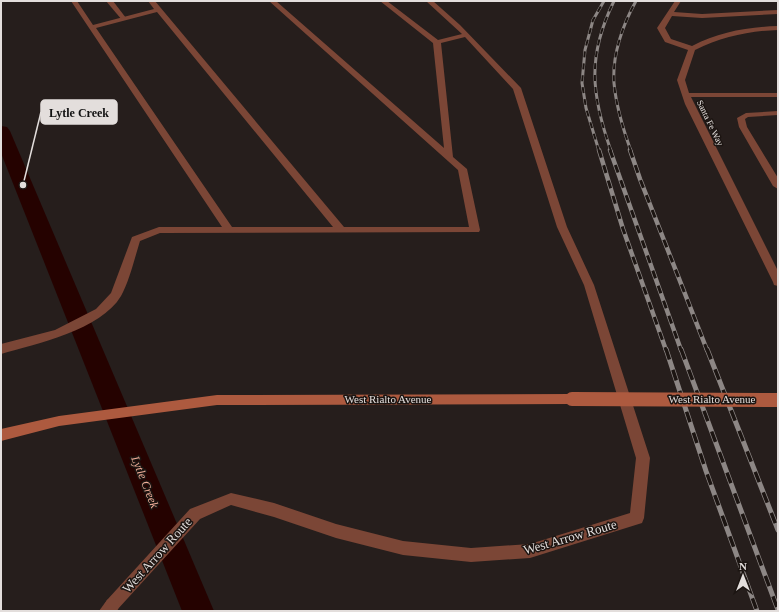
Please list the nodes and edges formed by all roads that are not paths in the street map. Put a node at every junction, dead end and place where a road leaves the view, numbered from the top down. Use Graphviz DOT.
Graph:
graph roads {
  1 [pos="74,1"];
  2 [pos="109,1"];
  3 [pos="151,1"];
  4 [pos="272,1"];
  5 [pos="383,1"];
  6 [pos="429,1"];
  7 [pos="678,1"];
  8 [pos="158,10"];
  9 [pos="778,12"];
  10 [pos="668,16"];
  11 [pos="124,19"];
  12 [pos="92,27"];
  13 [pos="778,28"];
  14 [pos="466,35"];
  15 [pos="437,42"];
  16 [pos="692,49"];
  17 [pos="686,95"];
  18 [pos="760,95"];
  19 [pos="778,95"];
  20 [pos="778,113"];
  21 [pos="449,158"];
  22 [pos="778,186"];
  23 [pos="340,229"];
  24 [pos="229,230"];
  25 [pos="778,282"];
  26 [pos="1,349"];
  27 [pos="778,400"];
  28 [pos="1,435"];
  29 [pos="110,608"];
  1 -- 12 [label="street"];
  2 -- 11 [label="street"];
  3 -- 8 [label="street"];
  4 -- 21 [label="street"];
  5 -- 15 [label="street"];
  6 -- 14 [label="street"];
  7 -- 10 [label="street"];
  8 -- 11 [label="street"];
  8 -- 23 [label="street"];
  9 -- 10 [label="street"];
  10 -- 16 [label="street"];
  11 -- 12 [label="street"];
  12 -- 24 [label="street"];
  13 -- 16 [label="street"];
  14 -- 15 [label="street"];
  14 -- 29 [label="street, West Arrow Route"];
  15 -- 21 [label="street"];
  16 -- 17 [label="street, Santa Fe Way"];
  17 -- 18 [label="street"];
  17 -- 25 [label="street, Santa Fe Way"];
  18 -- 19 [label="street"];
  18 -- 20 [label="street"];
  20 -- 22 [label="street"];
  21 -- 23 [label="street"];
  23 -- 24 [label="street"];
  24 -- 26 [label="street"];
  27 -- 28 [label="main road, West Rialto Avenue, bridge"];
}
